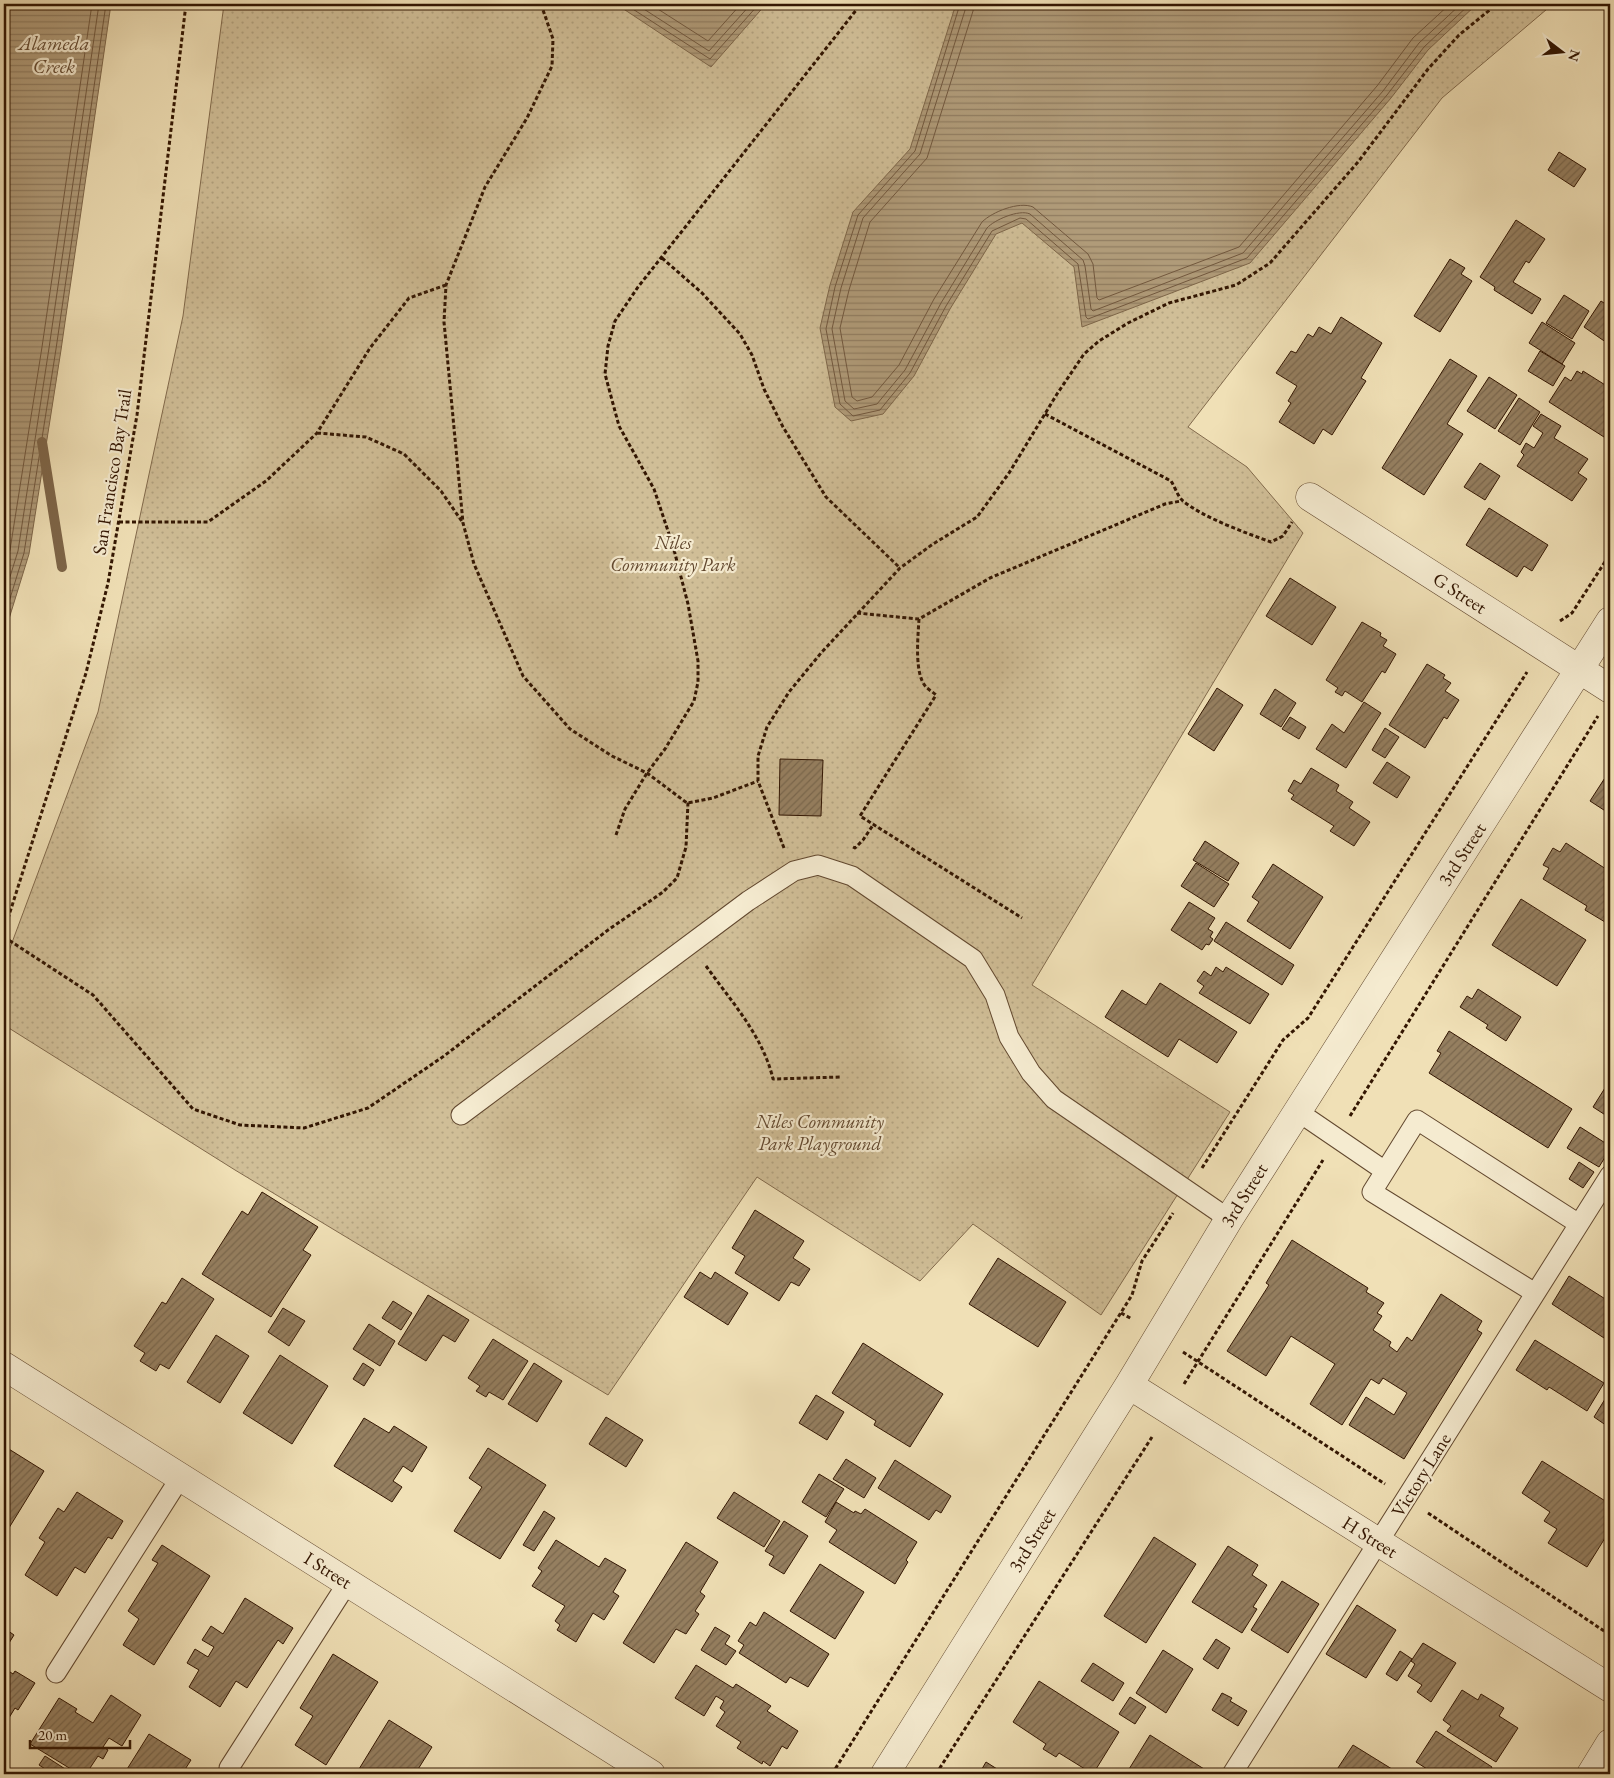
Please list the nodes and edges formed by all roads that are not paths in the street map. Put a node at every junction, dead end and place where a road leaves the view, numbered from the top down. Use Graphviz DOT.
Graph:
graph roads {
  1 [pos="1310,497"];
  2 [pos="1610,621"];
  3 [pos="1579,669"];
  4 [pos="1605,701"];
  5 [pos="1297,1112"];
  6 [pos="461,1115"];
  7 [pos="1385,1171"];
  8 [pos="1610,1175"];
  9 [pos="1229,1219"];
  10 [pos="1580,1224"];
  11 [pos="1535,1293"];
  12 [pos="7,1374"];
  13 [pos="1129,1385"];
  14 [pos="180,1478"];
  15 [pos="1378,1542"];
  16 [pos="348,1582"];
  17 [pos="56,1673"];
  18 [pos="1610,1688"];
  19 [pos="1610,1743"];
  20 [pos="230,1768"];
  21 [pos="651,1774"];
  22 [pos="885,1774"];
  23 [pos="1232,1774"];
  24 [pos="1590,1774"];
  1 -- 3 [label="street, G Street"];
  2 -- 3 [label="street, 3rd Street"];
  3 -- 4 [label="street, G Street"];
  3 -- 5 [label="street, 3rd Street"];
  5 -- 7 [label="lane"];
  5 -- 9 [label="street, 3rd Street"];
  6 -- 9 [label="lane"];
  7 -- 10 [label="lane"];
  7 -- 11 [label="lane"];
  8 -- 10 [label="lane, Victory Lane"];
  9 -- 13 [label="street, 3rd Street"];
  10 -- 11 [label="lane, Victory Lane"];
  11 -- 15 [label="lane, Victory Lane"];
  12 -- 14 [label="street, I Street"];
  13 -- 15 [label="street, H Street"];
  13 -- 22 [label="street, 3rd Street"];
  14 -- 16 [label="street, I Street"];
  14 -- 17 [label="lane"];
  15 -- 18 [label="street, H Street"];
  15 -- 23 [label="lane, Victory Lane"];
  16 -- 20 [label="lane"];
  16 -- 21 [label="street, I Street"];
  19 -- 24 [label="street"];
}
